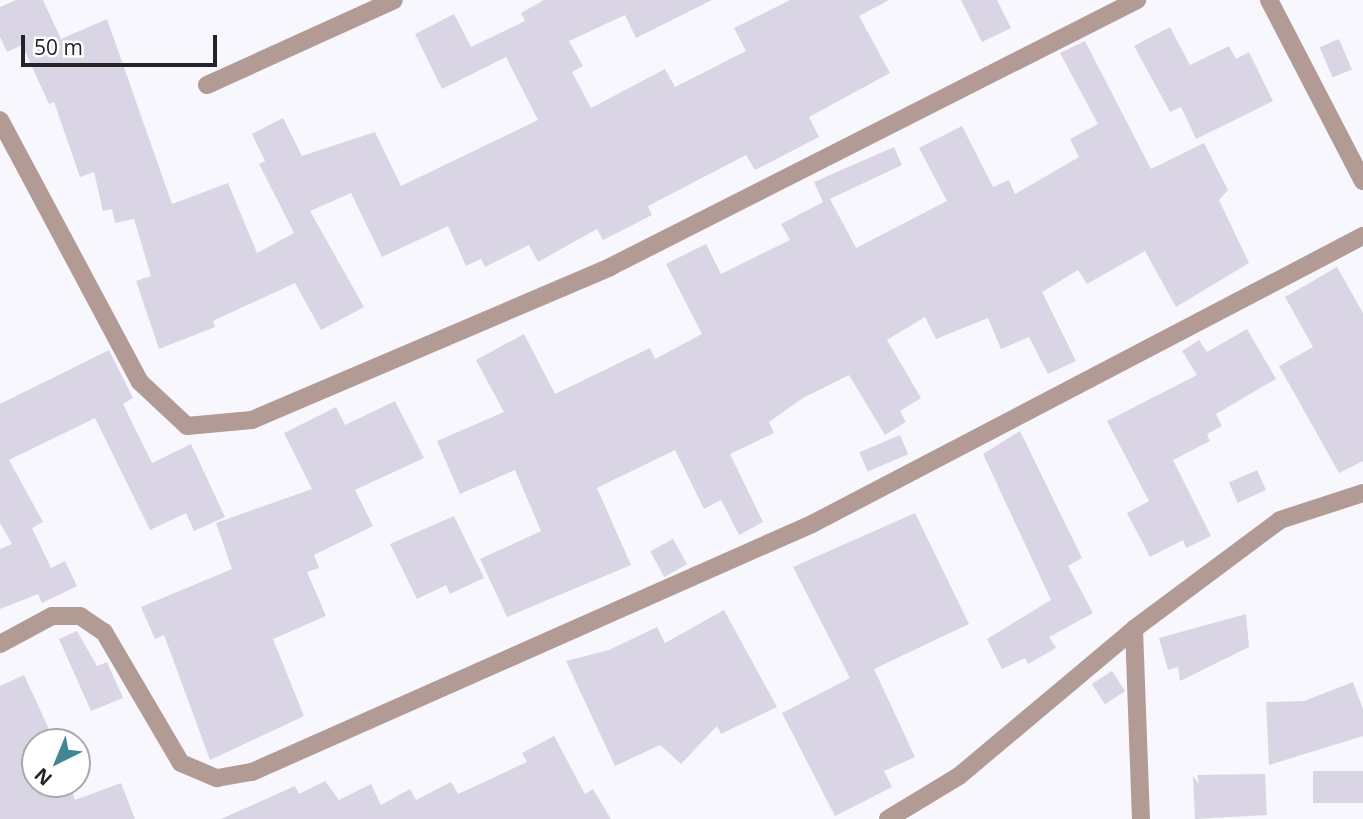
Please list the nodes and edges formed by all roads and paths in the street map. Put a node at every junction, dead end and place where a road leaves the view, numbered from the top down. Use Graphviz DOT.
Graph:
graph roads {
  1 [pos="394,0"];
  2 [pos="1137,0"];
  3 [pos="1269,0"];
  4 [pos="207,85"];
  5 [pos="0,120"];
  6 [pos="1363,181"];
  7 [pos="1363,236"];
  8 [pos="1363,493"];
  9 [pos="1134,629"];
  10 [pos="0,644"];
  11 [pos="888,819"];
  12 [pos="1141,819"];
  1 -- 4 [label="street"];
  2 -- 5 [label="street"];
  3 -- 6 [label="street"];
  7 -- 10 [label="street"];
  8 -- 9 [label="street"];
  9 -- 11 [label="street"];
  9 -- 12 [label="street"];
}
